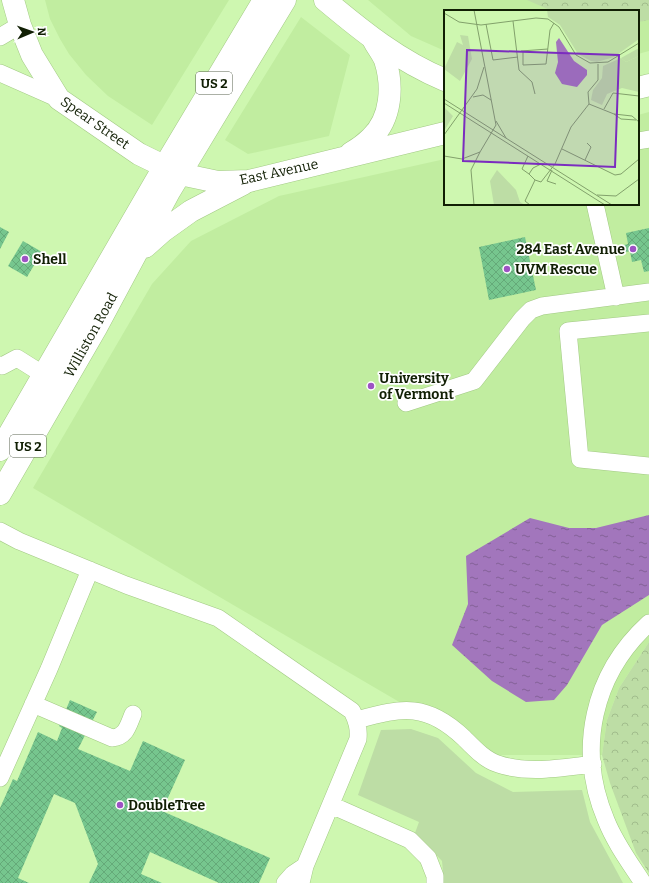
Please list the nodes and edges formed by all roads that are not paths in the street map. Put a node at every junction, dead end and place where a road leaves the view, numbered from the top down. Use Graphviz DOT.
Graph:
graph roads {
  1 [pos="13,0"];
  2 [pos="264,0"];
  3 [pos="285,0"];
  4 [pos="324,0"];
  5 [pos="20,25"];
  6 [pos="0,37"];
  7 [pos="374,41"];
  8 [pos="0,73"];
  9 [pos="444,80"];
  10 [pos="649,85"];
  11 [pos="639,88"];
  12 [pos="59,99"];
  13 [pos="444,133"];
  14 [pos="649,139"];
  15 [pos="639,142"];
  16 [pos="347,157"];
  17 [pos="172,170"];
  18 [pos="249,181"];
  19 [pos="595,205"];
  20 [pos="133,259"];
  21 [pos="649,292"];
  22 [pos="616,297"];
  23 [pos="649,323"];
  24 [pos="1,367"];
  25 [pos="44,375"];
  26 [pos="406,403"];
  27 [pos="0,450"];
  28 [pos="649,466"];
  29 [pos="0,494"];
  30 [pos="0,532"];
  31 [pos="90,570"];
  32 [pos="649,623"];
  33 [pos="33,704"];
  34 [pos="133,714"];
  35 [pos="357,720"];
  36 [pos="593,764"];
  37 [pos="0,778"];
  38 [pos="331,805"];
  39 [pos="305,866"];
  40 [pos="285,883"];
  41 [pos="302,883"];
  42 [pos="435,883"];
  43 [pos="643,883"];
  1 -- 5 [label="main road, Spear Street"];
  2 -- 17 [label="main road, US 2"];
  3 -- 17 [label="main road, US 2"];
  4 -- 7 [label="main road, East Avenue"];
  5 -- 6 [label="street"];
  5 -- 12 [label="main road, Spear Street"];
  7 -- 9 [label="main road, East Avenue"];
  7 -- 16 [label="main road, East Avenue"];
  8 -- 12 [label="street"];
  10 -- 11 [label="main road"];
  12 -- 17 [label="main road, Spear Street"];
  13 -- 16 [label="main road, East Avenue"];
  14 -- 15 [label="street"];
  16 -- 18 [label="main road, East Avenue"];
  17 -- 18 [label="main road, East Avenue"];
  17 -- 20 [label="main road, Williston Road / US 2"];
  17 -- 25 [label="main road, Williston Road / US 2"];
  18 -- 20 [label="main road"];
  19 -- 22 [label="street"];
  20 -- 29 [label="main road, Williston Road / US 2"];
  21 -- 22 [label="street"];
  22 -- 26 [label="street"];
  23 -- 28 [label="street"];
  24 -- 25 [label="street"];
  25 -- 27 [label="main road, Williston Road / US 2"];
  30 -- 31 [label="street"];
  31 -- 33 [label="street"];
  31 -- 35 [label="street"];
  32 -- 36 [label="street"];
  33 -- 34 [label="street"];
  33 -- 37 [label="street"];
  35 -- 36 [label="street"];
  35 -- 38 [label="street"];
  36 -- 43 [label="street"];
  38 -- 39 [label="street"];
  38 -- 42 [label="street"];
  39 -- 40 [label="street"];
  39 -- 41 [label="street"];
}
